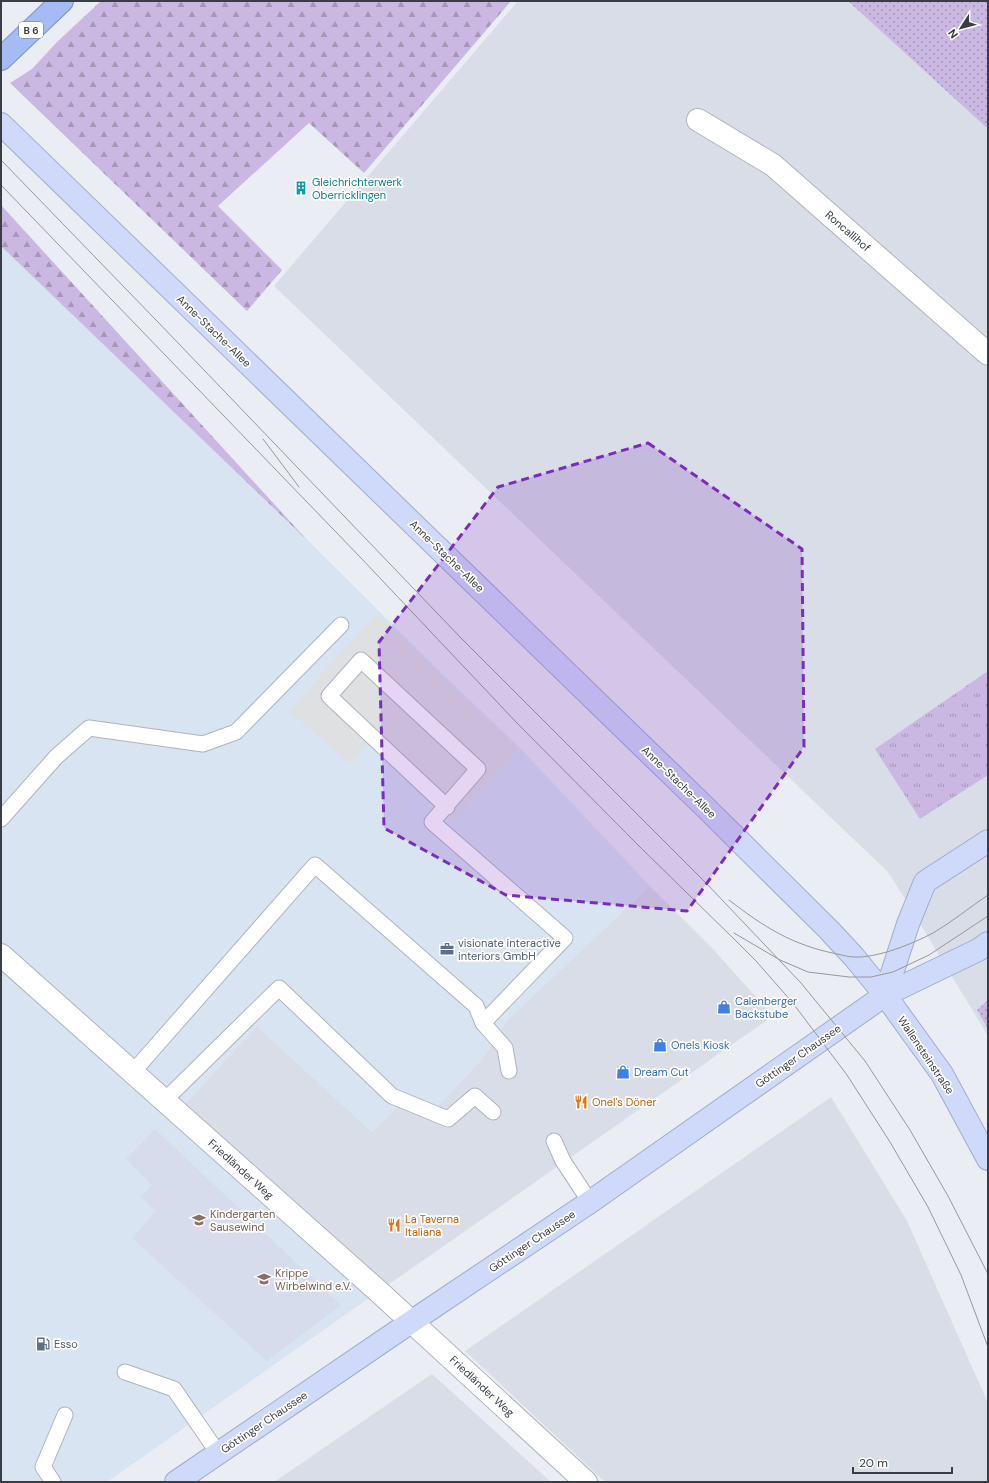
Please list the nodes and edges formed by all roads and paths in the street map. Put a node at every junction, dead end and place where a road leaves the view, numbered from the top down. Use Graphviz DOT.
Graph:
graph roads {
  1 [pos="62,1"];
  2 [pos="1,59"];
  3 [pos="698,120"];
  4 [pos="1,124"];
  5 [pos="988,354"];
  6 [pos="341,625"];
  7 [pos="446,807"];
  8 [pos="1,819"];
  9 [pos="988,841"];
  10 [pos="988,943"];
  11 [pos="1,955"];
  12 [pos="885,995"];
  13 [pos="483,1023"];
  14 [pos="509,1071"];
  15 [pos="133,1072"];
  16 [pos="164,1101"];
  17 [pos="493,1112"];
  18 [pos="554,1141"];
  19 [pos="988,1159"];
  20 [pos="590,1202"];
  21 [pos="411,1322"];
  22 [pos="125,1372"];
  23 [pos="65,1415"];
  24 [pos="218,1453"];
  25 [pos="53,1482"];
  26 [pos="176,1482"];
  27 [pos="586,1482"];
  1 -- 2 [label="main road, B 6"];
  3 -- 5 [label="street, Roncallihof"];
  4 -- 12 [label="street, Anne-Stache-Allee"];
  6 -- 8 [label="lane"];
  7 -- 7 [label="lane"];
  7 -- 13 [label="lane"];
  9 -- 12 [label="street"];
  10 -- 12 [label="street, Göttinger Chaussee"];
  11 -- 15 [label="street, Friedländer Weg"];
  12 -- 19 [label="street, Wallensteinstraße"];
  12 -- 20 [label="street, Göttinger Chaussee"];
  13 -- 14 [label="lane"];
  13 -- 15 [label="lane"];
  15 -- 16 [label="street, Friedländer Weg"];
  16 -- 17 [label="lane"];
  16 -- 21 [label="street, Friedländer Weg"];
  18 -- 20 [label="lane"];
  20 -- 21 [label="street, Göttinger Chaussee"];
  21 -- 24 [label="street, Göttinger Chaussee"];
  21 -- 27 [label="street, Friedländer Weg"];
  22 -- 24 [label="lane"];
  23 -- 25 [label="lane"];
  24 -- 26 [label="street, Göttinger Chaussee"];
}
